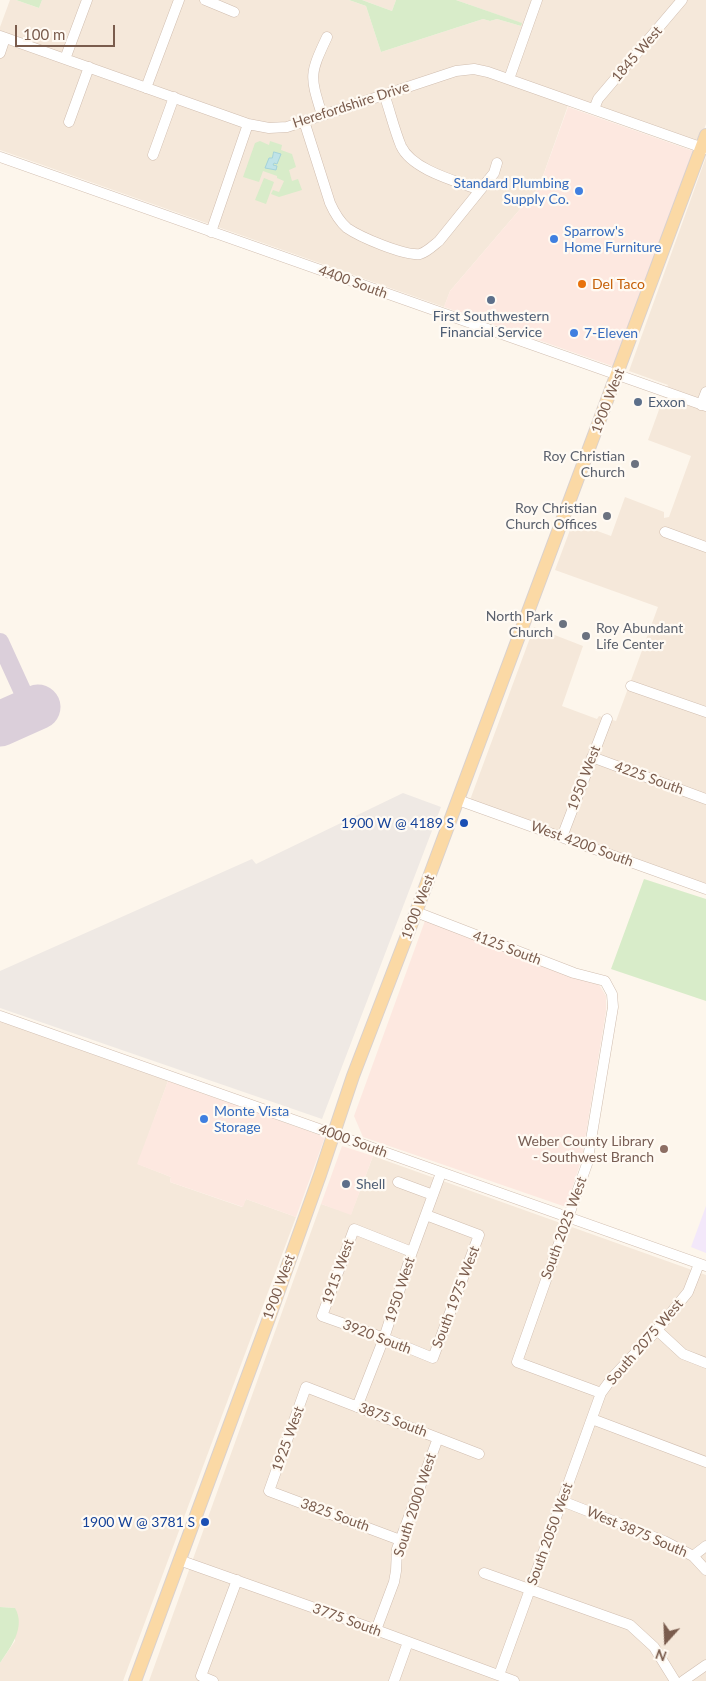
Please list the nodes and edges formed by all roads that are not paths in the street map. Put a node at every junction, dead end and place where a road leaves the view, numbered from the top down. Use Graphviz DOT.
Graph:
graph roads {
  1 [pos="87,0"];
  2 [pos="179,0"];
  3 [pos="205,0"];
  4 [pos="537,0"];
  5 [pos="682,0"];
  6 [pos="234,12"];
  7 [pos="3,37"];
  8 [pos="326,37"];
  9 [pos="0,52"];
  10 [pos="65,59"];
  11 [pos="89,67"];
  12 [pos="509,79"];
  13 [pos="146,88"];
  14 [pos="384,94"];
  15 [pos="174,98"];
  16 [pos="594,109"];
  17 [pos="322,115"];
  18 [pos="304,121"];
  19 [pos="69,122"];
  20 [pos="248,124"];
  21 [pos="706,135"];
  22 [pos="704,148"];
  23 [pos="153,154"];
  24 [pos="0,157"];
  25 [pos="497,163"];
  26 [pos="480,190"];
  27 [pos="211,232"];
  28 [pos="617,375"];
  29 [pos="706,392"];
  30 [pos="704,405"];
  31 [pos="665,532"];
  32 [pos="706,547"];
  33 [pos="631,686"];
  34 [pos="706,712"];
  35 [pos="607,719"];
  36 [pos="592,757"];
  37 [pos="706,799"];
  38 [pos="458,800"];
  39 [pos="562,837"];
  40 [pos="706,889"];
  41 [pos="416,912"];
  42 [pos="600,980"];
  43 [pos="0,1016"];
  44 [pos="333,1134"];
  45 [pos="441,1173"];
  46 [pos="398,1182"];
  47 [pos="433,1195"];
  48 [pos="426,1215"];
  49 [pos="567,1217"];
  50 [pos="412,1252"];
  51 [pos="703,1265"];
  52 [pos="322,1316"];
  53 [pos="657,1330"];
  54 [pos="384,1338"];
  55 [pos="433,1358"];
  56 [pos="706,1363"];
  57 [pos="306,1387"];
  58 [pos="601,1393"];
  59 [pos="357,1407"];
  60 [pos="592,1419"];
  61 [pos="438,1438"];
  62 [pos="480,1454"];
  63 [pos="706,1462"];
  64 [pos="269,1491"];
  65 [pos="562,1501"];
  66 [pos="400,1540"];
  67 [pos="706,1546"];
  68 [pos="693,1556"];
  69 [pos="179,1560"];
  70 [pos="706,1570"];
  71 [pos="484,1573"];
  72 [pos="237,1580"];
  73 [pos="530,1590"];
  74 [pos="376,1630"];
  75 [pos="408,1642"];
  76 [pos="706,1665"];
  77 [pos="499,1675"];
  78 [pos="135,1681"];
  79 [pos="213,1681"];
  80 [pos="394,1681"];
  81 [pos="514,1681"];
  82 [pos="675,1681"];
  83 [pos="683,1681"];
  1 -- 10 [label="street"];
  2 -- 13 [label="street"];
  3 -- 6 [label="street"];
  4 -- 12 [label="street"];
  5 -- 16 [label="street, 1845 West"];
  7 -- 9 [label="street"];
  7 -- 10 [label="street, Herefordshire Drive"];
  8 -- 17 [label="street"];
  10 -- 11 [label="street, Herefordshire Drive"];
  11 -- 13 [label="street, Herefordshire Drive"];
  11 -- 19 [label="street"];
  12 -- 14 [label="street, Herefordshire Drive"];
  12 -- 16 [label="street, Herefordshire Drive"];
  13 -- 15 [label="street, Herefordshire Drive"];
  14 -- 17 [label="street, Herefordshire Drive"];
  14 -- 26 [label="street"];
  15 -- 20 [label="street, Herefordshire Drive"];
  15 -- 23 [label="street"];
  16 -- 22 [label="street, Herefordshire Drive"];
  17 -- 18 [label="street, Herefordshire Drive"];
  18 -- 20 [label="street, Herefordshire Drive"];
  18 -- 26 [label="street"];
  20 -- 27 [label="street"];
  21 -- 22 [label="main road, 1900 West"];
  22 -- 28 [label="main road, 1900 West"];
  24 -- 27 [label="street, 4400 South"];
  25 -- 26 [label="street"];
  27 -- 28 [label="street, 4400 South"];
  28 -- 30 [label="street, 4400 South"];
  28 -- 38 [label="main road, 1900 West"];
  29 -- 30 [label="street"];
  31 -- 32 [label="street"];
  33 -- 34 [label="street"];
  35 -- 36 [label="street, 1950 West"];
  36 -- 37 [label="street, 4225 South"];
  36 -- 39 [label="street, 1950 West"];
  38 -- 39 [label="street, West 4200 South"];
  38 -- 41 [label="main road, 1900 West"];
  39 -- 40 [label="street, West 4200 South"];
  41 -- 42 [label="street, 4125 South"];
  41 -- 44 [label="main road, 1900 West"];
  42 -- 49 [label="street, South 2025 West"];
  43 -- 44 [label="street, 4000 South"];
  44 -- 45 [label="street, 4000 South"];
  44 -- 69 [label="main road, 1900 West"];
  45 -- 47 [label="street, 1950 West"];
  45 -- 49 [label="street, 4000 South"];
  46 -- 47 [label="street"];
  47 -- 48 [label="street, 1950 West"];
  48 -- 50 [label="street, 1950 West"];
  48 -- 55 [label="street, South 1975 West"];
  49 -- 51 [label="street, 4000 South"];
  49 -- 58 [label="street, South 2025 West"];
  50 -- 52 [label="street, 1915 West"];
  50 -- 54 [label="street, 1950 West"];
  51 -- 53 [label="street, South 2075 West"];
  52 -- 54 [label="street, 3920 South"];
  53 -- 56 [label="street"];
  53 -- 58 [label="street, South 2075 West"];
  54 -- 55 [label="street, 3920 South"];
  54 -- 59 [label="street, 1950 West"];
  57 -- 59 [label="street, 3875 South"];
  57 -- 64 [label="street, 1925 West"];
  58 -- 60 [label="street, South 2050 West"];
  59 -- 61 [label="street, 3875 South"];
  60 -- 63 [label="street"];
  60 -- 65 [label="street, South 2050 West"];
  61 -- 62 [label="street, 3875 South"];
  61 -- 66 [label="street, South 2000 West"];
  64 -- 66 [label="street, 3825 South"];
  65 -- 68 [label="street, West 3875 South"];
  65 -- 73 [label="street, South 2050 West"];
  66 -- 74 [label="street, South 2000 West"];
  67 -- 68 [label="street"];
  68 -- 70 [label="street, West 3875 South"];
  69 -- 72 [label="street, 3775 South"];
  69 -- 78 [label="main road, 1900 West"];
  71 -- 73 [label="street"];
  72 -- 74 [label="street, 3775 South"];
  72 -- 79 [label="street"];
  73 -- 77 [label="street, South 2050 West"];
  73 -- 82 [label="street"];
  74 -- 75 [label="street, 3775 South"];
  75 -- 77 [label="street, 3775 South"];
  75 -- 80 [label="street"];
  76 -- 83 [label="street"];
  77 -- 81 [label="street, 3775 South"];
}
